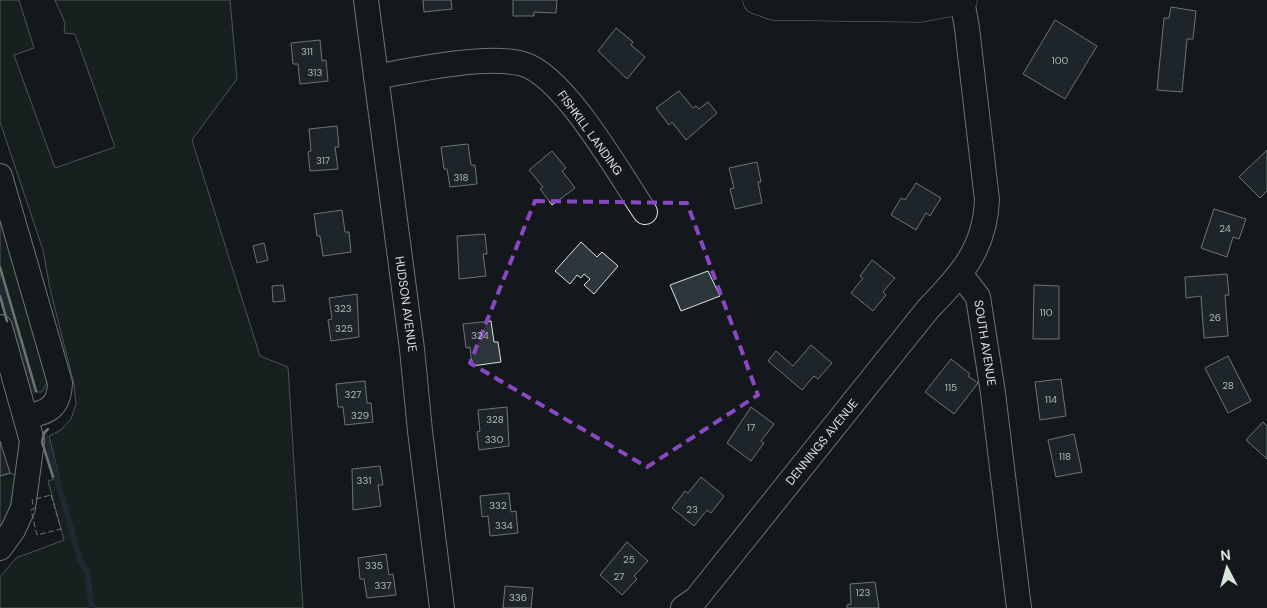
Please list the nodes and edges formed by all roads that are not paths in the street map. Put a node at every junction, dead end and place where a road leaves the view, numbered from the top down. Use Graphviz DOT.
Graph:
graph roads {
  1 [pos="366,0"];
  2 [pos="757,0"];
  3 [pos="962,0"];
  4 [pos="376,77"];
  5 [pos="0,176"];
  6 [pos="645,212"];
  7 [pos="961,275"];
  8 [pos="0,327"];
  9 [pos="26,418"];
  10 [pos="0,548"];
  11 [pos="442,608"];
  12 [pos="683,608"];
  13 [pos="1019,608"];
  1 -- 4 [label="street, HUDSON AVENUE"];
  2 -- 3 [label="main road"];
  3 -- 7 [label="street"];
  4 -- 6 [label="street, FISHKILL LANDING"];
  4 -- 11 [label="street, HUDSON AVENUE"];
  5 -- 9 [label="street"];
  7 -- 12 [label="street, DENNINGS AVENUE"];
  7 -- 13 [label="street, SOUTH AVENUE"];
  8 -- 9 [label="street"];
  9 -- 10 [label="street"];
}
